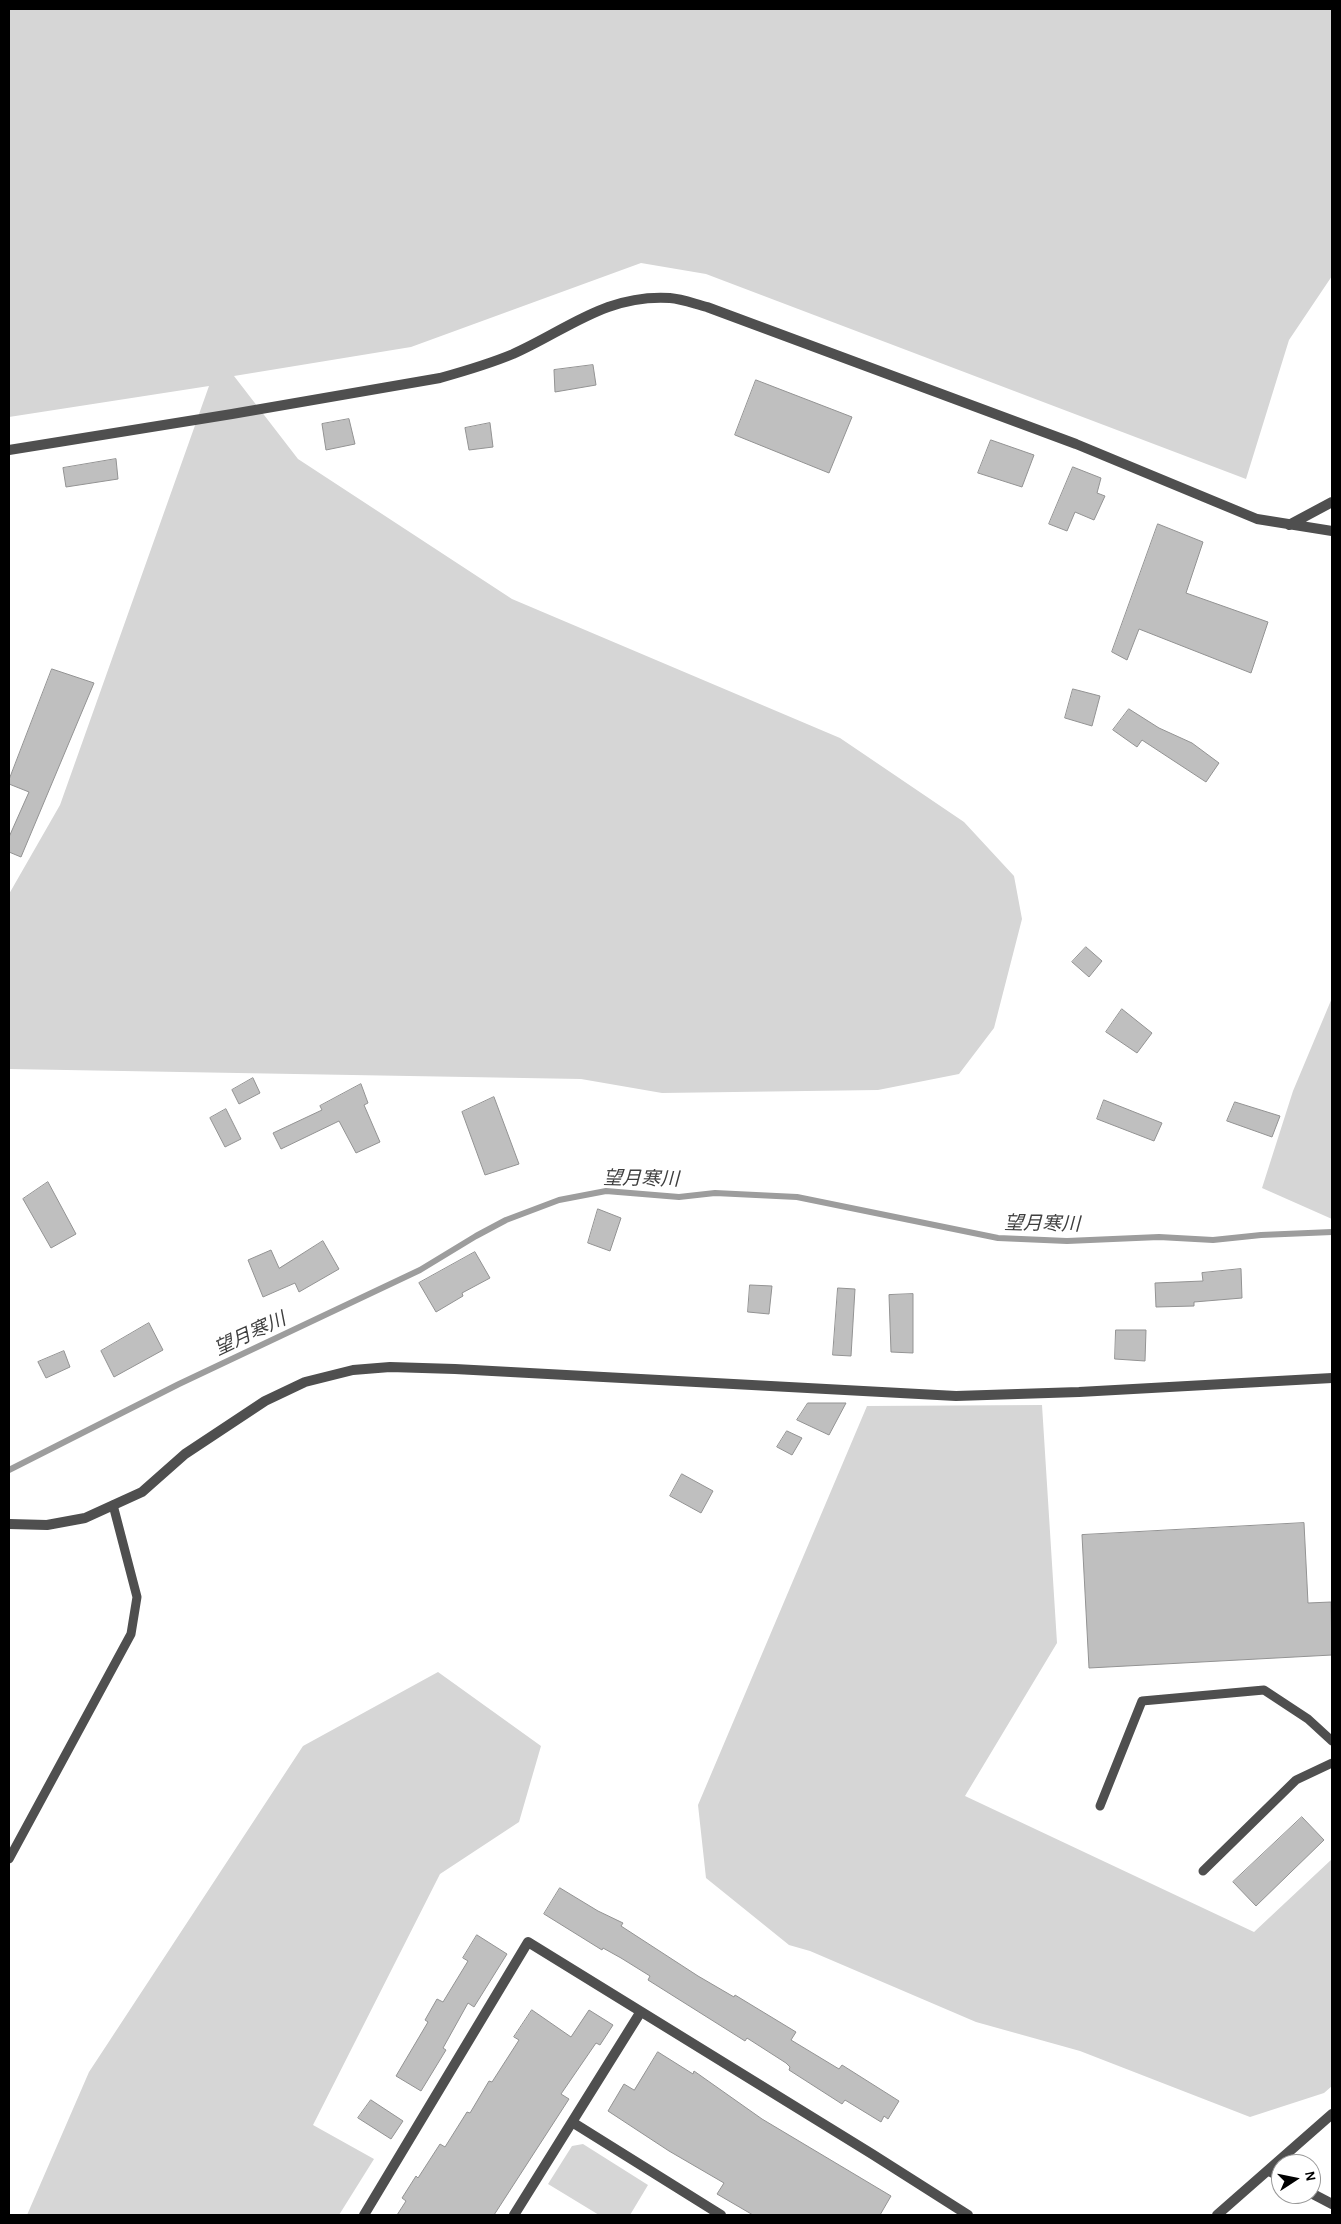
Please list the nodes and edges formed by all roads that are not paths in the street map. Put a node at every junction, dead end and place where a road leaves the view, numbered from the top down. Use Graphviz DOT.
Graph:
graph roads {
  1 [pos="9,450"];
  2 [pos="1332,502"];
  3 [pos="1288,525"];
  4 [pos="1332,531"];
  5 [pos="1332,1378"];
  6 [pos="113,1505"];
  7 [pos="9,1524"];
  8 [pos="1332,1741"];
  9 [pos="1332,1763"];
  10 [pos="1100,1806"];
  11 [pos="9,1859"];
  12 [pos="1202,1871"];
  13 [pos="640,2012"];
  14 [pos="1332,2114"];
  15 [pos="572,2122"];
  16 [pos="1268,2171"];
  17 [pos="1271,2172"];
  18 [pos="364,2215"];
  19 [pos="514,2215"];
  20 [pos="721,2215"];
  21 [pos="968,2215"];
  22 [pos="1217,2215"];
  1 -- 3 [label="street"];
  2 -- 3 [label="street"];
  3 -- 4 [label="street"];
  5 -- 6 [label="street"];
  6 -- 7 [label="street"];
  6 -- 11 [label="lane"];
  8 -- 10 [label="lane"];
  9 -- 12 [label="lane"];
  13 -- 15 [label="street"];
  13 -- 18 [label="street"];
  13 -- 21 [label="street"];
  14 -- 16 [label="street"];
  15 -- 19 [label="street"];
  15 -- 20 [label="street"];
  16 -- 17 [label="street"];
  16 -- 22 [label="street"];
}
